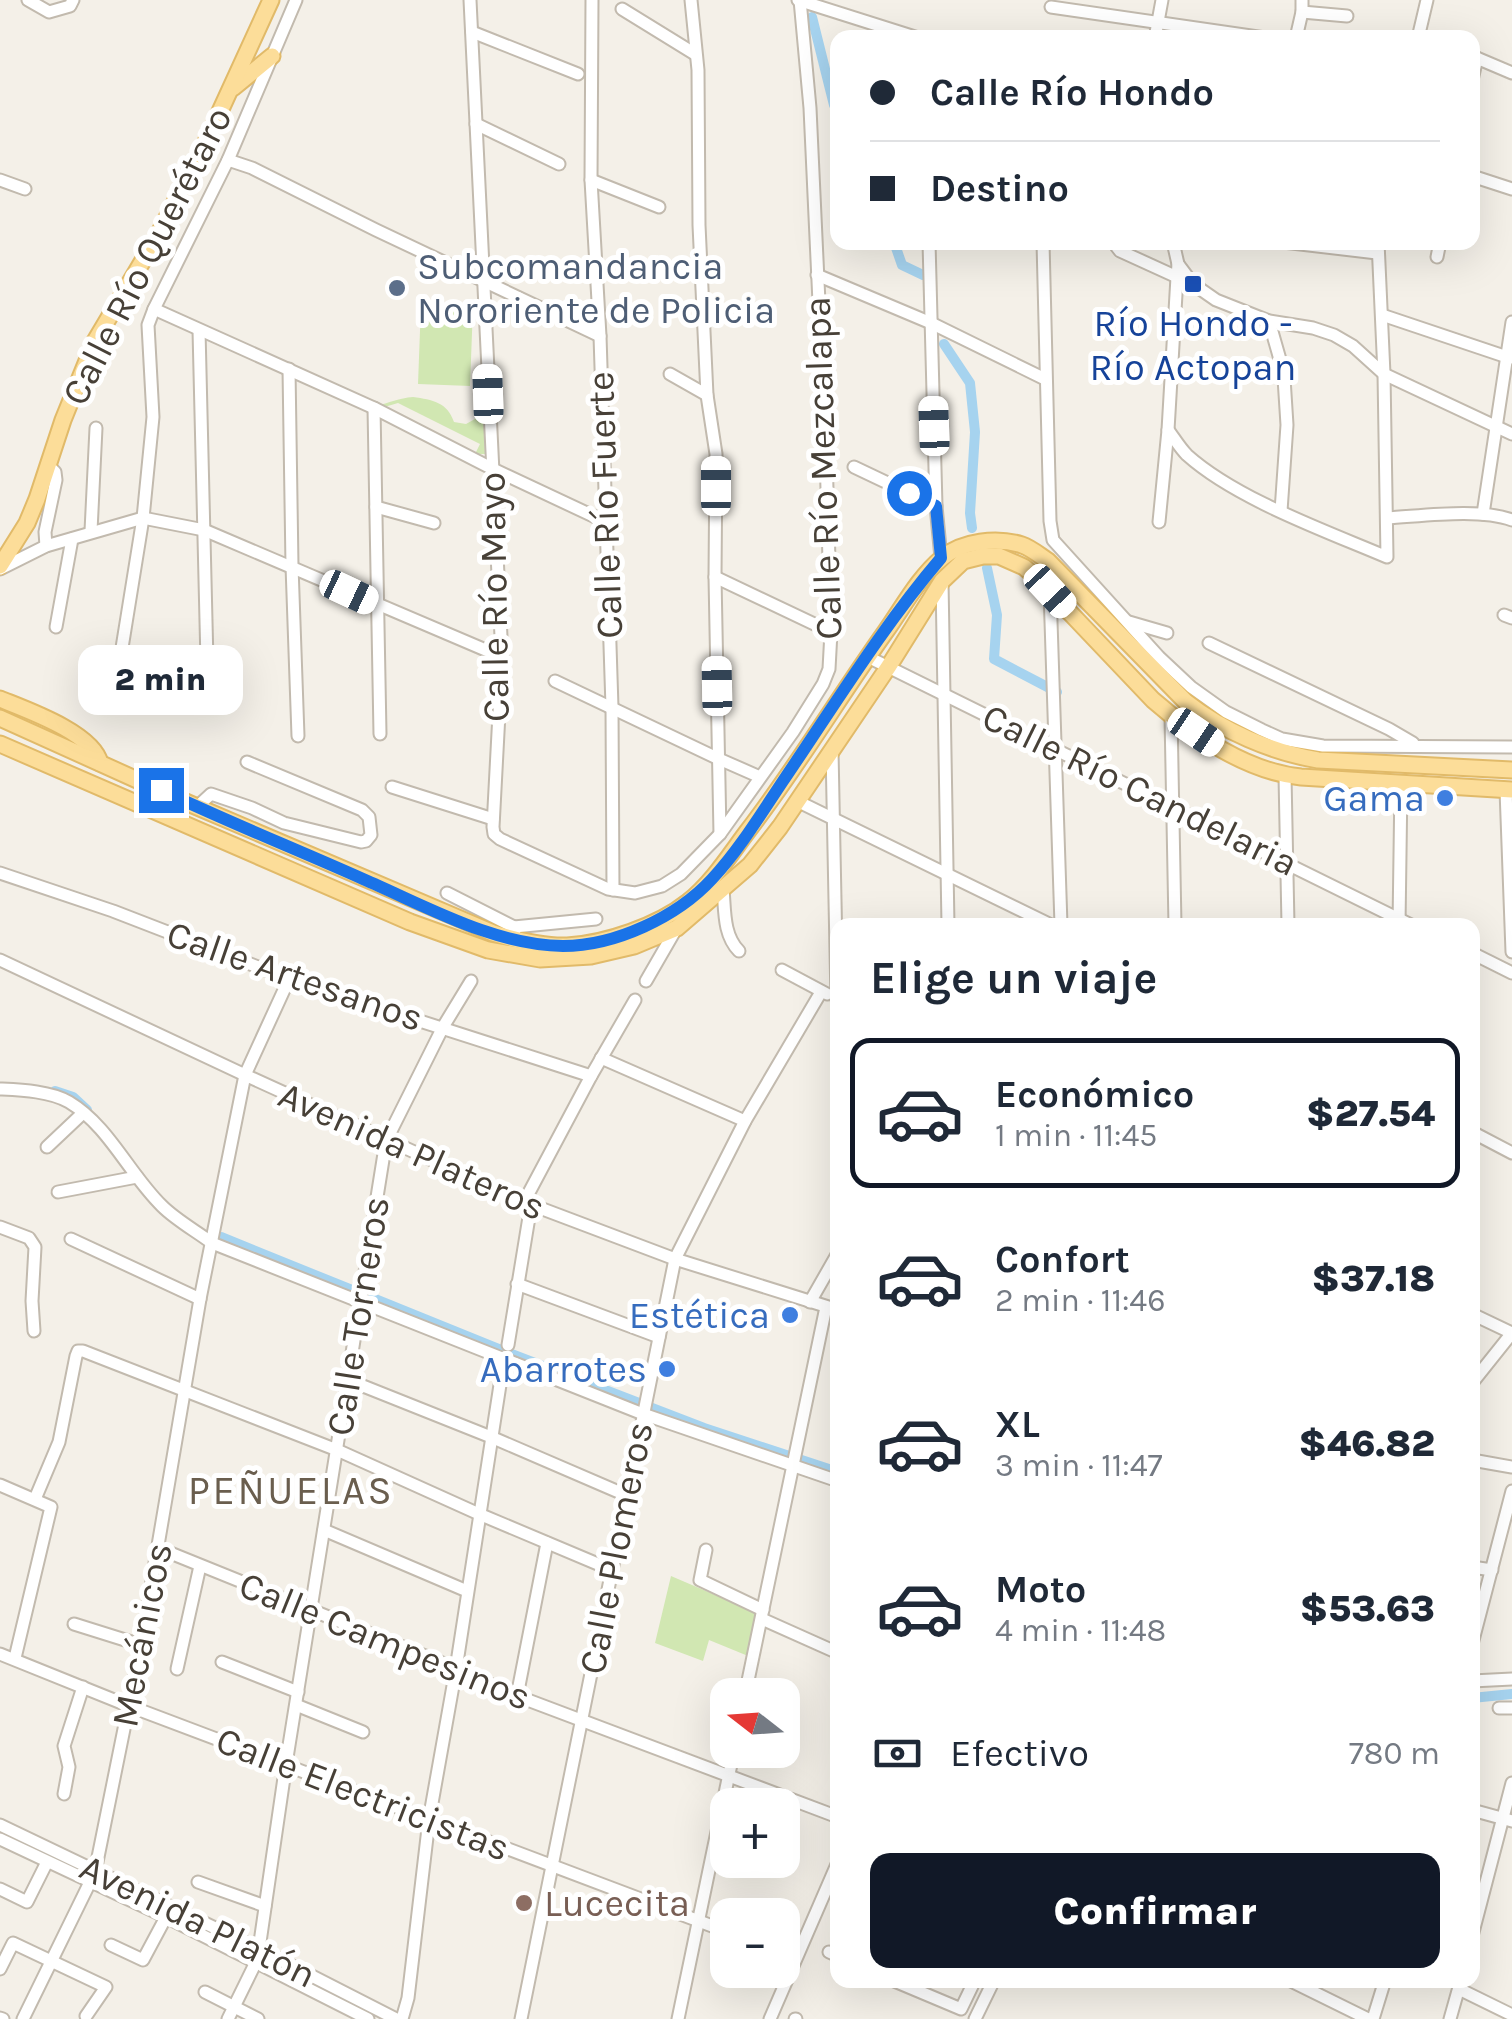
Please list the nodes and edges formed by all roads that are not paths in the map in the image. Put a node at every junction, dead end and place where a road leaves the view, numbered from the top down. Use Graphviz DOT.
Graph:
graph roads {
  1 [pos="28,0"];
  2 [pos="73,0"];
  3 [pos="271,0"];
  4 [pos="296,0"];
  5 [pos="470,0"];
  6 [pos="592,0"];
  7 [pos="692,0"];
  8 [pos="799,0"];
  9 [pos="1162,0"];
  10 [pos="1427,0"];
  11 [pos="1051,6"];
  12 [pos="1302,6"];
  13 [pos="622,9"];
  14 [pos="1347,16"];
  15 [pos="1158,24"];
  16 [pos="893,30"];
  17 [pos="1157,30"];
  18 [pos="1204,30"];
  19 [pos="1421,30"];
  20 [pos="472,32"];
  21 [pos="696,54"];
  22 [pos="272,56"];
  23 [pos="1480,59"];
  24 [pos="1512,73"];
  25 [pos="578,74"];
  26 [pos="230,91"];
  27 [pos="476,124"];
  28 [pos="228,160"];
  29 [pos="559,164"];
  30 [pos="1480,179"];
  31 [pos="0,180"];
  32 [pos="591,180"];
  33 [pos="25,188"];
  34 [pos="1512,190"];
  35 [pos="659,207"];
  36 [pos="928,250"];
  37 [pos="1042,250"];
  38 [pos="1119,250"];
  39 [pos="1174,250"];
  40 [pos="1377,250"];
  41 [pos="1439,250"];
  42 [pos="1438,257"];
  43 [pos="1178,271"];
  44 [pos="816,275"];
  45 [pos="483,282"];
  46 [pos="154,309"];
  47 [pos="1382,314"];
  48 [pos="1269,321"];
  49 [pos="1512,322"];
  50 [pos="931,323"];
  51 [pos="199,330"];
  52 [pos="600,336"];
  53 [pos="1510,358"];
  54 [pos="1280,363"];
  55 [pos="289,368"];
  56 [pos="670,374"];
  57 [pos="1384,374"];
  58 [pos="1284,378"];
  59 [pos="1045,379"];
  60 [pos="707,395"];
  61 [pos="374,408"];
  62 [pos="1496,427"];
  63 [pos="96,428"];
  64 [pos="1168,430"];
  65 [pos="1512,434"];
  66 [pos="48,465"];
  67 [pos="854,467"];
  68 [pos="492,469"];
  69 [pos="936,506"];
  70 [pos="376,508"];
  71 [pos="1281,511"];
  72 [pos="1483,514"];
  73 [pos="143,518"];
  74 [pos="1387,518"];
  75 [pos="1512,520"];
  76 [pos="606,522"];
  77 [pos="1159,522"];
  78 [pos="434,523"];
  79 [pos="204,530"];
  80 [pos="91,532"];
  81 [pos="72,539"];
  82 [pos="46,546"];
  83 [pos="941,558"];
  84 [pos="292,566"];
  85 [pos="0,568"];
  86 [pos="715,577"];
  87 [pos="942,581"];
  88 [pos="1050,591"];
  89 [pos="378,605"];
  90 [pos="1129,622"];
  91 [pos="56,627"];
  92 [pos="832,632"];
  93 [pos="1167,632"];
  94 [pos="1209,643"];
  95 [pos="122,654"];
  96 [pos="502,656"];
  97 [pos="868,657"];
  98 [pos="888,666"];
  99 [pos="555,680"];
  100 [pos="1180,691"];
  101 [pos="943,693"];
  102 [pos="0,699"];
  103 [pos="208,704"];
  104 [pos="612,707"];
  105 [pos="1171,716"];
  106 [pos="0,718"];
  107 [pos="1226,719"];
  108 [pos="793,732"];
  109 [pos="380,734"];
  110 [pos="298,736"];
  111 [pos="0,744"];
  112 [pos="809,744"];
  113 [pos="1417,745"];
  114 [pos="1055,748"];
  115 [pos="1512,748"];
  116 [pos="832,750"];
  117 [pos="719,760"];
  118 [pos="100,762"];
  119 [pos="247,762"];
  120 [pos="1512,770"];
  121 [pos="70,774"];
  122 [pos="1285,776"];
  123 [pos="760,777"];
  124 [pos="1401,784"];
  125 [pos="392,787"];
  126 [pos="1510,791"];
  127 [pos="798,800"];
  128 [pos="1171,806"];
  129 [pos="197,807"];
  130 [pos="834,817"];
  131 [pos="493,819"];
  132 [pos="720,834"];
  133 [pos="1286,862"];
  134 [pos="948,874"];
  135 [pos="1,875"];
  136 [pos="724,888"];
  137 [pos="613,890"];
  138 [pos="447,893"];
  139 [pos="836,918"];
  140 [pos="948,918"];
  141 [pos="1036,918"];
  142 [pos="1061,918"];
  143 [pos="1175,918"];
  144 [pos="1288,918"];
  145 [pos="1393,918"];
  146 [pos="1403,918"];
  147 [pos="596,919"];
  148 [pos="677,928"];
  149 [pos="514,933"];
  150 [pos="739,952"];
  151 [pos="1512,952"];
  152 [pos="1480,957"];
  153 [pos="0,960"];
  154 [pos="782,970"];
  155 [pos="1512,973"];
  156 [pos="289,979"];
  157 [pos="471,981"];
  158 [pos="646,982"];
  159 [pos="821,992"];
  160 [pos="830,996"];
  161 [pos="635,1000"];
  162 [pos="443,1027"];
  163 [pos="601,1058"];
  164 [pos="244,1076"];
  165 [pos="590,1076"];
  166 [pos="0,1088"];
  167 [pos="83,1113"];
  168 [pos="745,1120"];
  169 [pos="1480,1136"];
  170 [pos="386,1141"];
  171 [pos="47,1147"];
  172 [pos="1512,1153"];
  173 [pos="138,1177"];
  174 [pos="58,1192"];
  175 [pos="527,1204"];
  176 [pos="0,1226"];
  177 [pos="71,1239"];
  178 [pos="213,1240"];
  179 [pos="676,1259"];
  180 [pos="830,1267"];
  181 [pos="518,1284"];
  182 [pos="200,1299"];
  183 [pos="360,1301"];
  184 [pos="810,1302"];
  185 [pos="830,1307"];
  186 [pos="830,1316"];
  187 [pos="1480,1318"];
  188 [pos="34,1331"];
  189 [pos="1512,1333"];
  190 [pos="659,1338"];
  191 [pos="508,1345"];
  192 [pos="504,1359"];
  193 [pos="1480,1373"];
  194 [pos="348,1380"];
  195 [pos="185,1389"];
  196 [pos="644,1409"];
  197 [pos="491,1437"];
  198 [pos="337,1450"];
  199 [pos="794,1459"];
  200 [pos="1480,1461"];
  201 [pos="1510,1465"];
  202 [pos="830,1477"];
  203 [pos="0,1485"];
  204 [pos="1512,1490"];
  205 [pos="628,1496"];
  206 [pos="35,1499"];
  207 [pos="479,1514"];
  208 [pos="324,1530"];
  209 [pos="547,1542"];
  210 [pos="158,1548"];
  211 [pos="706,1550"];
  212 [pos="200,1566"];
  213 [pos="1480,1568"];
  214 [pos="612,1570"];
  215 [pos="1492,1570"];
  216 [pos="467,1591"];
  217 [pos="312,1612"];
  218 [pos="762,1614"];
  219 [pos="1480,1614"];
  220 [pos="74,1624"];
  221 [pos="141,1645"];
  222 [pos="830,1649"];
  223 [pos="0,1654"];
  224 [pos="16,1658"];
  225 [pos="222,1662"];
  226 [pos="177,1669"];
  227 [pos="456,1669"];
  228 [pos="749,1678"];
  229 [pos="1509,1679"];
  230 [pos="1480,1681"];
  231 [pos="84,1687"];
  232 [pos="517,1696"];
  233 [pos="297,1698"];
  234 [pos="129,1706"];
  235 [pos="582,1720"];
  236 [pos="363,1732"];
  237 [pos="286,1764"];
  238 [pos="730,1768"];
  239 [pos="728,1776"];
  240 [pos="1512,1782"];
  241 [pos="64,1794"];
  242 [pos="1480,1812"];
  243 [pos="830,1815"];
  244 [pos="1508,1819"];
  245 [pos="429,1820"];
  246 [pos="0,1825"];
  247 [pos="0,1839"];
  248 [pos="47,1862"];
  249 [pos="552,1866"];
  250 [pos="93,1877"];
  251 [pos="830,1881"];
  252 [pos="198,1882"];
  253 [pos="0,1890"];
  254 [pos="266,1906"];
  255 [pos="1480,1910"];
  256 [pos="166,1917"];
  257 [pos="698,1922"];
  258 [pos="710,1926"];
  259 [pos="110,1945"];
  260 [pos="800,1950"];
  261 [pos="258,1955"];
  262 [pos="51,1962"];
  263 [pos="0,1969"];
  264 [pos="784,1988"];
  265 [pos="911,1988"];
  266 [pos="971,1988"];
  267 [pos="990,1988"];
  268 [pos="1306,1988"];
  269 [pos="1382,1988"];
  270 [pos="1459,1988"];
  271 [pos="1467,1988"];
  272 [pos="205,1992"];
  273 [pos="338,2004"];
  274 [pos="1512,2012"];
  275 [pos="231,2013"];
  276 [pos="86,2016"];
  277 [pos="394,2018"];
  278 [pos="23,2019"];
  279 [pos="258,2019"];
  280 [pos="330,2019"];
  281 [pos="368,2019"];
  282 [pos="521,2019"];
  283 [pos="678,2019"];
  284 [pos="770,2019"];
  285 [pos="974,2019"];
  286 [pos="1370,2019"];
  287 [pos="1450,2019"];
  1 -- 2 [label="street"];
  3 -- 26 [label="main road, Calle Río Querétaro"];
  4 -- 22 [label="street, Calle Río Querétaro"];
  5 -- 20 [label="street, Calle Río Mayo"];
  6 -- 32 [label="street, Calle Río Fuerte"];
  7 -- 21 [label="street"];
  8 -- 16 [label="street"];
  8 -- 44 [label="street, Calle Río Mezcalapa"];
  9 -- 15 [label="street"];
  10 -- 19 [label="street"];
  11 -- 15 [label="street"];
  12 -- 14 [label="street"];
  13 -- 21 [label="street"];
  15 -- 17 [label="street"];
  15 -- 18 [label="street"];
  20 -- 25 [label="street"];
  20 -- 27 [label="street, Calle Río Mayo"];
  21 -- 60 [label="street"];
  22 -- 26 [label="main road"];
  22 -- 28 [label="street, Calle Río Querétaro"];
  23 -- 24 [label="street"];
  26 -- 66 [label="main road, Calle Río Querétaro"];
  27 -- 29 [label="street"];
  27 -- 45 [label="street, Calle Río Mayo"];
  28 -- 45 [label="street"];
  28 -- 46 [label="street, Calle Río Querétaro"];
  30 -- 34 [label="street"];
  31 -- 33 [label="street"];
  32 -- 35 [label="street"];
  32 -- 52 [label="street, Calle Río Fuerte"];
  36 -- 50 [label="street"];
  37 -- 59 [label="street"];
  38 -- 43 [label="street"];
  39 -- 43 [label="street"];
  40 -- 47 [label="street"];
  41 -- 42 [label="street"];
  43 -- 48 [label="street"];
  43 -- 64 [label="street"];
  44 -- 50 [label="street"];
  44 -- 92 [label="street, Calle Río Mezcalapa"];
  45 -- 52 [label="street"];
  45 -- 68 [label="street, Calle Río Mayo"];
  46 -- 51 [label="street"];
  46 -- 73 [label="street, Calle Río Querétaro"];
  47 -- 53 [label="street"];
  47 -- 57 [label="street"];
  48 -- 54 [label="street"];
  48 -- 57 [label="street"];
  49 -- 53 [label="street"];
  50 -- 59 [label="street"];
  50 -- 69 [label="street"];
  51 -- 55 [label="street"];
  51 -- 79 [label="street"];
  52 -- 76 [label="street, Calle Río Fuerte"];
  53 -- 62 [label="street"];
  55 -- 61 [label="street"];
  55 -- 84 [label="street"];
  56 -- 60 [label="street"];
  57 -- 62 [label="street"];
  57 -- 74 [label="street"];
  58 -- 71 [label="street"];
  59 -- 90 [label="street"];
  60 -- 86 [label="street"];
  61 -- 68 [label="street"];
  61 -- 70 [label="street"];
  62 -- 65 [label="street"];
  62 -- 72 [label="street"];
  63 -- 80 [label="street"];
  64 -- 71 [label="street"];
  64 -- 77 [label="street"];
  66 -- 82 [label="street"];
  66 -- 85 [label="main road, Calle Río Querétaro"];
  67 -- 69 [label="street"];
  68 -- 76 [label="street"];
  68 -- 96 [label="street, Calle Río Mayo"];
  69 -- 83 [label="street"];
  70 -- 78 [label="street"];
  70 -- 89 [label="street"];
  71 -- 74 [label="street"];
  72 -- 74 [label="street"];
  72 -- 75 [label="street"];
  73 -- 79 [label="street"];
  73 -- 80 [label="street"];
  73 -- 95 [label="street, Calle Río Querétaro"];
  76 -- 104 [label="street, Calle Río Fuerte"];
  79 -- 84 [label="street"];
  79 -- 103 [label="street"];
  80 -- 81 [label="street"];
  81 -- 82 [label="street"];
  81 -- 91 [label="street"];
  82 -- 85 [label="street"];
  83 -- 97 [label="main road"];
  83 -- 100 [label="main road"];
  84 -- 89 [label="street"];
  84 -- 110 [label="street"];
  86 -- 92 [label="street"];
  86 -- 117 [label="street"];
  87 -- 88 [label="main road"];
  87 -- 98 [label="main road"];
  87 -- 101 [label="street"];
  88 -- 105 [label="main road"];
  88 -- 114 [label="street"];
  89 -- 96 [label="street"];
  89 -- 109 [label="street"];
  90 -- 93 [label="street"];
  90 -- 100 [label="street"];
  92 -- 108 [label="street, Calle Río Mezcalapa"];
  94 -- 113 [label="street"];
  96 -- 131 [label="street, Calle Río Mayo"];
  97 -- 98 [label="street, Calle Río Candelaria"];
  97 -- 112 [label="main road"];
  98 -- 101 [label="street, Calle Río Candelaria"];
  98 -- 116 [label="main road"];
  99 -- 104 [label="street"];
  100 -- 107 [label="main road"];
  101 -- 114 [label="street, Calle Río Candelaria"];
  101 -- 134 [label="street"];
  102 -- 118 [label="main road"];
  104 -- 117 [label="street"];
  104 -- 137 [label="street, Calle Río Fuerte"];
  105 -- 122 [label="main road"];
  105 -- 128 [label="street"];
  106 -- 118 [label="main road"];
  107 -- 113 [label="street"];
  107 -- 120 [label="main road"];
  108 -- 112 [label="street"];
  108 -- 123 [label="street, Calle Río Mezcalapa"];
  111 -- 121 [label="main road"];
  112 -- 149 [label="main road"];
  113 -- 115 [label="street"];
  114 -- 128 [label="street, Calle Río Candelaria"];
  114 -- 142 [label="street"];
  116 -- 127 [label="main road"];
  116 -- 130 [label="street"];
  117 -- 123 [label="street"];
  117 -- 132 [label="street"];
  118 -- 121 [label="main road"];
  118 -- 129 [label="main road"];
  119 -- 129 [label="street"];
  121 -- 148 [label="main road"];
  122 -- 124 [label="main road"];
  122 -- 133 [label="street"];
  123 -- 132 [label="street, Calle Río Mezcalapa"];
  124 -- 126 [label="main road"];
  124 -- 146 [label="street"];
  125 -- 131 [label="street"];
  126 -- 151 [label="street"];
  127 -- 130 [label="street"];
  127 -- 136 [label="main road"];
  128 -- 133 [label="street, Calle Río Candelaria"];
  128 -- 143 [label="street"];
  129 -- 149 [label="main road"];
  130 -- 134 [label="street"];
  130 -- 139 [label="street"];
  131 -- 137 [label="street, Calle Río Mayo"];
  132 -- 137 [label="street, Calle Río Mezcalapa"];
  133 -- 144 [label="street"];
  133 -- 145 [label="street, Calle Río Candelaria"];
  134 -- 140 [label="street"];
  134 -- 141 [label="street"];
  135 -- 156 [label="street, Calle Artesanos"];
  136 -- 148 [label="main road"];
  136 -- 150 [label="street"];
  138 -- 149 [label="street"];
  147 -- 149 [label="street"];
  148 -- 158 [label="street"];
  152 -- 155 [label="street"];
  153 -- 164 [label="street, Avenida Plateros"];
  154 -- 159 [label="street"];
  156 -- 162 [label="street, Calle Artesanos"];
  156 -- 164 [label="street, Mecánicos"];
  157 -- 162 [label="street, Calle Torneros"];
  159 -- 160 [label="street"];
  159 -- 168 [label="street, Calle Plomeros"];
  161 -- 163 [label="street"];
  162 -- 165 [label="street, Calle Artesanos"];
  162 -- 170 [label="street, Calle Torneros"];
  163 -- 165 [label="street"];
  163 -- 168 [label="street"];
  164 -- 170 [label="street, Avenida Plateros"];
  164 -- 178 [label="street, Mecánicos"];
  165 -- 175 [label="street"];
  166 -- 167 [label="street"];
  167 -- 171 [label="street"];
  167 -- 173 [label="street"];
  168 -- 179 [label="street, Calle Plomeros"];
  169 -- 172 [label="street"];
  170 -- 175 [label="street, Avenida Plateros"];
  170 -- 183 [label="street, Calle Torneros"];
  173 -- 174 [label="street"];
  173 -- 178 [label="street"];
  175 -- 179 [label="street, Avenida Plateros"];
  175 -- 181 [label="street"];
  176 -- 188 [label="street"];
  177 -- 182 [label="street"];
  178 -- 182 [label="street, Mecánicos"];
  178 -- 183 [label="street"];
  179 -- 184 [label="street, Avenida Plateros"];
  179 -- 190 [label="street, Calle Plomeros"];
  180 -- 184 [label="street"];
  181 -- 190 [label="street"];
  181 -- 191 [label="street"];
  182 -- 195 [label="street, Mecánicos"];
  183 -- 192 [label="street"];
  183 -- 194 [label="street, Calle Torneros"];
  184 -- 185 [label="street, Avenida Plateros"];
  186 -- 199 [label="street"];
  187 -- 189 [label="street"];
  189 -- 193 [label="street"];
  190 -- 196 [label="street, Calle Plomeros"];
  192 -- 196 [label="street"];
  192 -- 197 [label="street"];
  194 -- 197 [label="street"];
  194 -- 198 [label="street, Calle Torneros"];
  195 -- 198 [label="street"];
  195 -- 206 [label="street"];
  195 -- 210 [label="street, Mecánicos"];
  196 -- 199 [label="street"];
  196 -- 205 [label="street, Calle Plomeros"];
  197 -- 205 [label="street"];
  197 -- 207 [label="street"];
  198 -- 207 [label="street"];
  198 -- 208 [label="street, Calle Torneros"];
  199 -- 202 [label="street"];
  199 -- 218 [label="street"];
  200 -- 201 [label="street"];
  203 -- 206 [label="street"];
  204 -- 215 [label="street"];
  205 -- 214 [label="street, Calle Plomeros"];
  206 -- 224 [label="street"];
  207 -- 209 [label="street"];
  207 -- 216 [label="street"];
  208 -- 216 [label="street"];
  208 -- 217 [label="street, Calle Torneros"];
  209 -- 214 [label="street"];
  209 -- 232 [label="street"];
  210 -- 212 [label="street, Calle Campesinos"];
  210 -- 221 [label="street, Mecánicos"];
  211 -- 218 [label="street"];
  212 -- 217 [label="street, Calle Campesinos"];
  212 -- 226 [label="street"];
  213 -- 215 [label="street"];
  214 -- 235 [label="street, Calle Plomeros"];
  215 -- 219 [label="street"];
  216 -- 227 [label="street"];
  217 -- 227 [label="street, Calle Campesinos"];
  217 -- 233 [label="street, Calle Torneros"];
  218 -- 222 [label="street"];
  218 -- 228 [label="street"];
  220 -- 221 [label="street"];
  221 -- 234 [label="street, Mecánicos"];
  223 -- 224 [label="street, Calle Electricistas"];
  224 -- 231 [label="street, Calle Electricistas"];
  225 -- 233 [label="street"];
  227 -- 232 [label="street, Calle Campesinos"];
  227 -- 245 [label="street"];
  229 -- 230 [label="street"];
  231 -- 234 [label="street, Calle Electricistas"];
  231 -- 241 [label="street"];
  232 -- 235 [label="street, Calle Campesinos"];
  233 -- 236 [label="street"];
  233 -- 237 [label="street, Calle Torneros"];
  234 -- 237 [label="street, Calle Electricistas"];
  234 -- 250 [label="street, Mecánicos"];
  235 -- 239 [label="street, Calle Campesinos"];
  235 -- 249 [label="street, Calle Plomeros"];
  237 -- 245 [label="street, Calle Electricistas"];
  237 -- 254 [label="street, Calle Torneros"];
  238 -- 239 [label="street"];
  239 -- 243 [label="street, Calle Campesinos"];
  239 -- 257 [label="street"];
  240 -- 244 [label="street"];
  242 -- 244 [label="street"];
  244 -- 255 [label="street"];
  245 -- 249 [label="street, Calle Electricistas"];
  245 -- 277 [label="street"];
  246 -- 250 [label="street, Avenida Platón"];
  247 -- 248 [label="street, Avenida Platón"];
  248 -- 250 [label="street, Avenida Platón"];
  248 -- 253 [label="street"];
  249 -- 257 [label="street, Calle Electricistas"];
  249 -- 282 [label="street, Calle Plomeros"];
  250 -- 256 [label="street, Avenida Platón"];
  250 -- 261 [label="street, Avenida Platón"];
  250 -- 262 [label="street, Mecánicos"];
  251 -- 260 [label="street"];
  252 -- 254 [label="street"];
  254 -- 261 [label="street, Calle Torneros"];
  256 -- 259 [label="street"];
  256 -- 261 [label="street, Avenida Platón"];
  257 -- 258 [label="street, Calle Electricistas"];
  257 -- 283 [label="street"];
  261 -- 273 [label="street, Avenida Platón"];
  261 -- 275 [label="street, Calle Torneros"];
  261 -- 277 [label="street, Avenida Platón"];
  262 -- 263 [label="street"];
  262 -- 276 [label="street"];
  262 -- 278 [label="street, Mecánicos"];
  264 -- 284 [label="street"];
  265 -- 266 [label="street"];
  267 -- 285 [label="street"];
  268 -- 286 [label="street"];
  269 -- 286 [label="street"];
  270 -- 287 [label="street"];
  271 -- 274 [label="street"];
  272 -- 275 [label="street"];
  273 -- 280 [label="street"];
  273 -- 281 [label="street, Avenida Platón"];
  275 -- 279 [label="street"];
}
